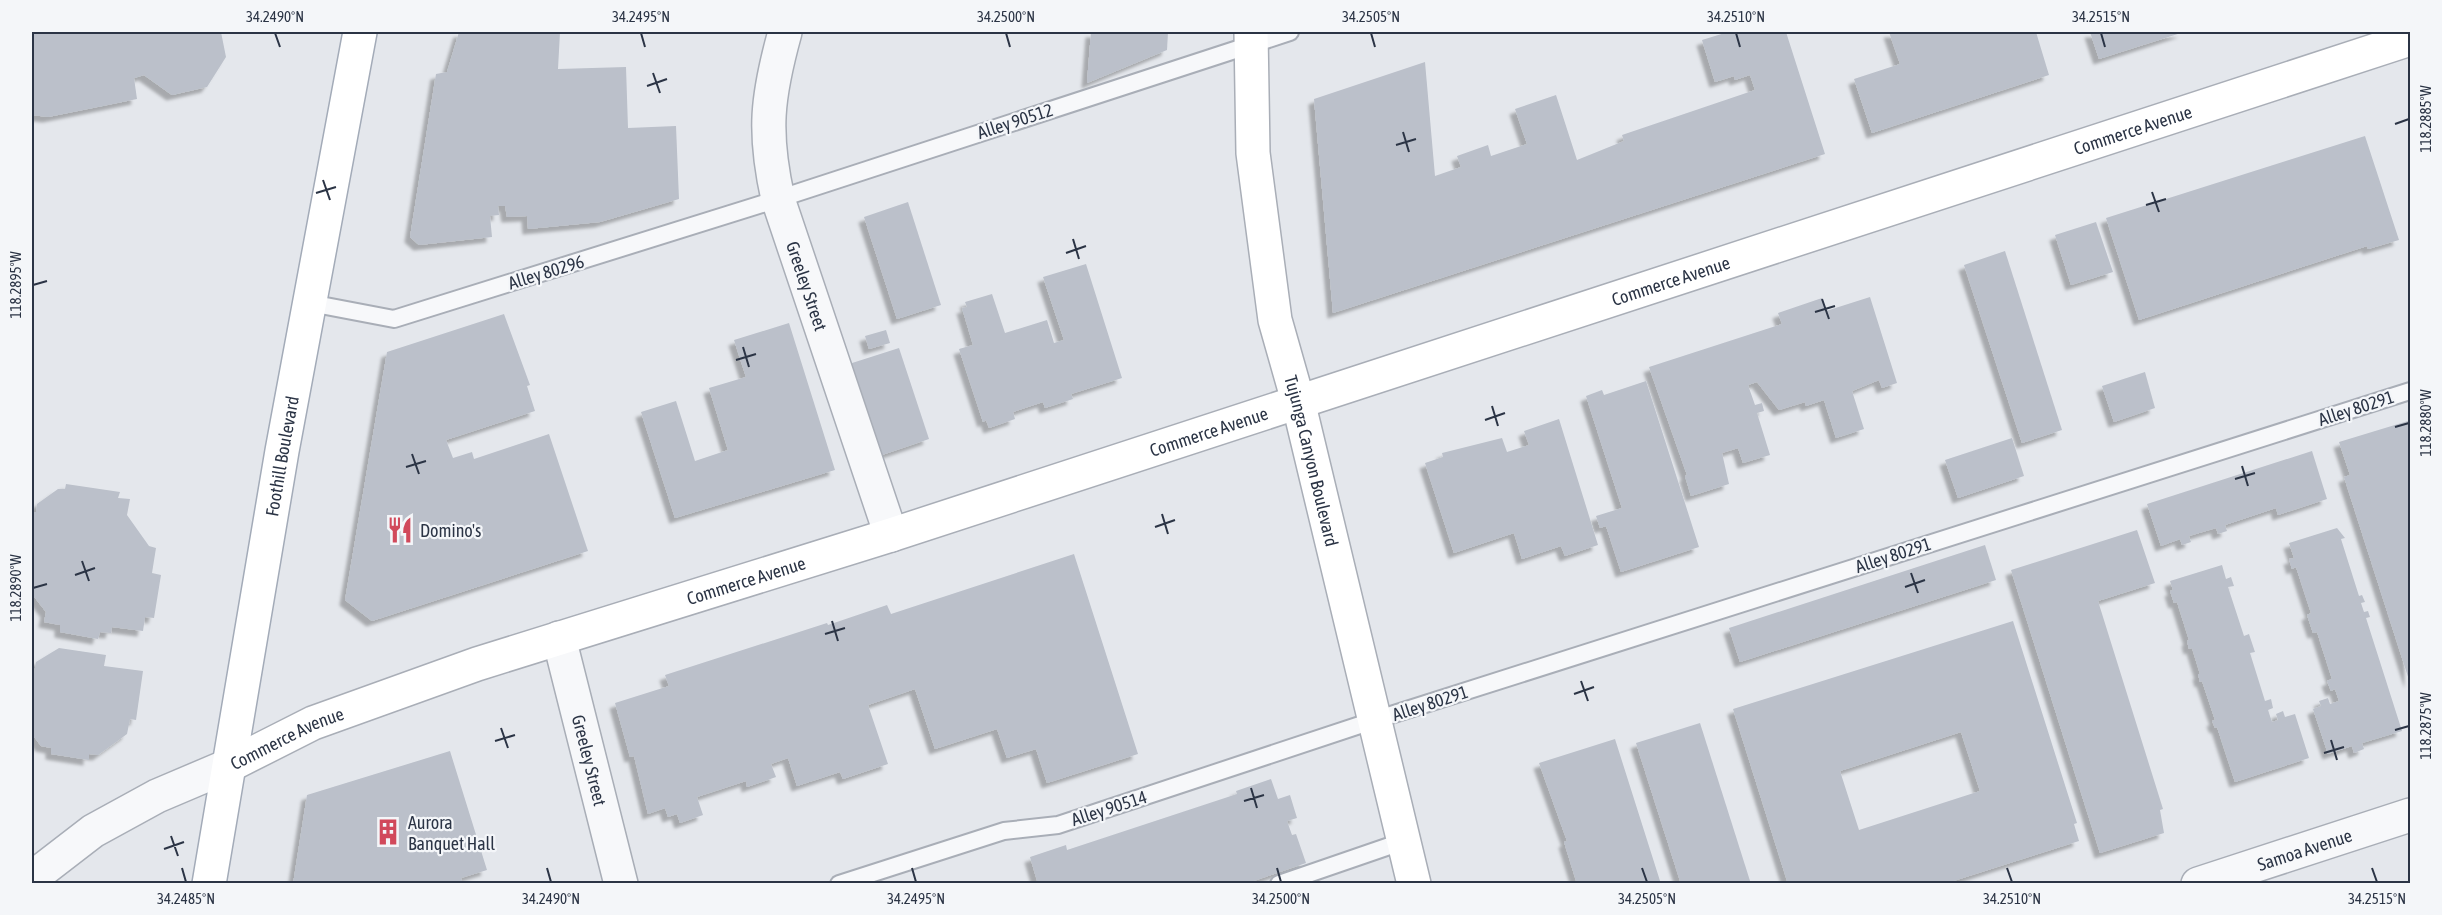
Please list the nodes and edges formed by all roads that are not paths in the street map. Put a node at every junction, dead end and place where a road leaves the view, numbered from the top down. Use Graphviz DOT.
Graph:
graph roads {
  1 [pos="360,32"];
  2 [pos="785,32"];
  3 [pos="1290,32"];
  4 [pos="1251,38"];
  5 [pos="2410,39"];
  6 [pos="778,199"];
  7 [pos="310,303"];
  8 [pos="2410,391"];
  9 [pos="1298,401"];
  10 [pos="891,535"];
  11 [pos="559,638"];
  12 [pos="1375,720"];
  13 [pos="230,765"];
  14 [pos="2410,815"];
  15 [pos="1404,841"];
  16 [pos="32,878"];
  17 [pos="209,884"];
  18 [pos="621,884"];
  19 [pos="839,884"];
  20 [pos="1279,884"];
  21 [pos="1414,884"];
  22 [pos="2198,884"];
  1 -- 7 [label="street, Foothill Boulevard"];
  2 -- 6 [label="street, Greeley Street"];
  3 -- 4 [label="lane, Alley 90512"];
  4 -- 6 [label="lane, Alley 90512"];
  4 -- 9 [label="street, Tujunga Canyon Boulevard"];
  5 -- 9 [label="street, Commerce Avenue"];
  6 -- 7 [label="lane, Alley 80296"];
  6 -- 10 [label="street, Greeley Street"];
  7 -- 13 [label="street, Foothill Boulevard"];
  8 -- 12 [label="lane, Alley 80291"];
  9 -- 10 [label="street, Commerce Avenue"];
  9 -- 12 [label="street, Tujunga Canyon Boulevard"];
  10 -- 11 [label="street, Commerce Avenue"];
  11 -- 13 [label="street, Commerce Avenue"];
  11 -- 18 [label="street, Greeley Street"];
  12 -- 15 [label="street, Tujunga Canyon Boulevard"];
  12 -- 19 [label="lane, Alley 90514"];
  13 -- 16 [label="street, Commerce Avenue"];
  13 -- 17 [label="street, Foothill Boulevard"];
  14 -- 22 [label="street, Samoa Avenue"];
  15 -- 20 [label="lane"];
  15 -- 21 [label="street, Tujunga Canyon Boulevard"];
}
